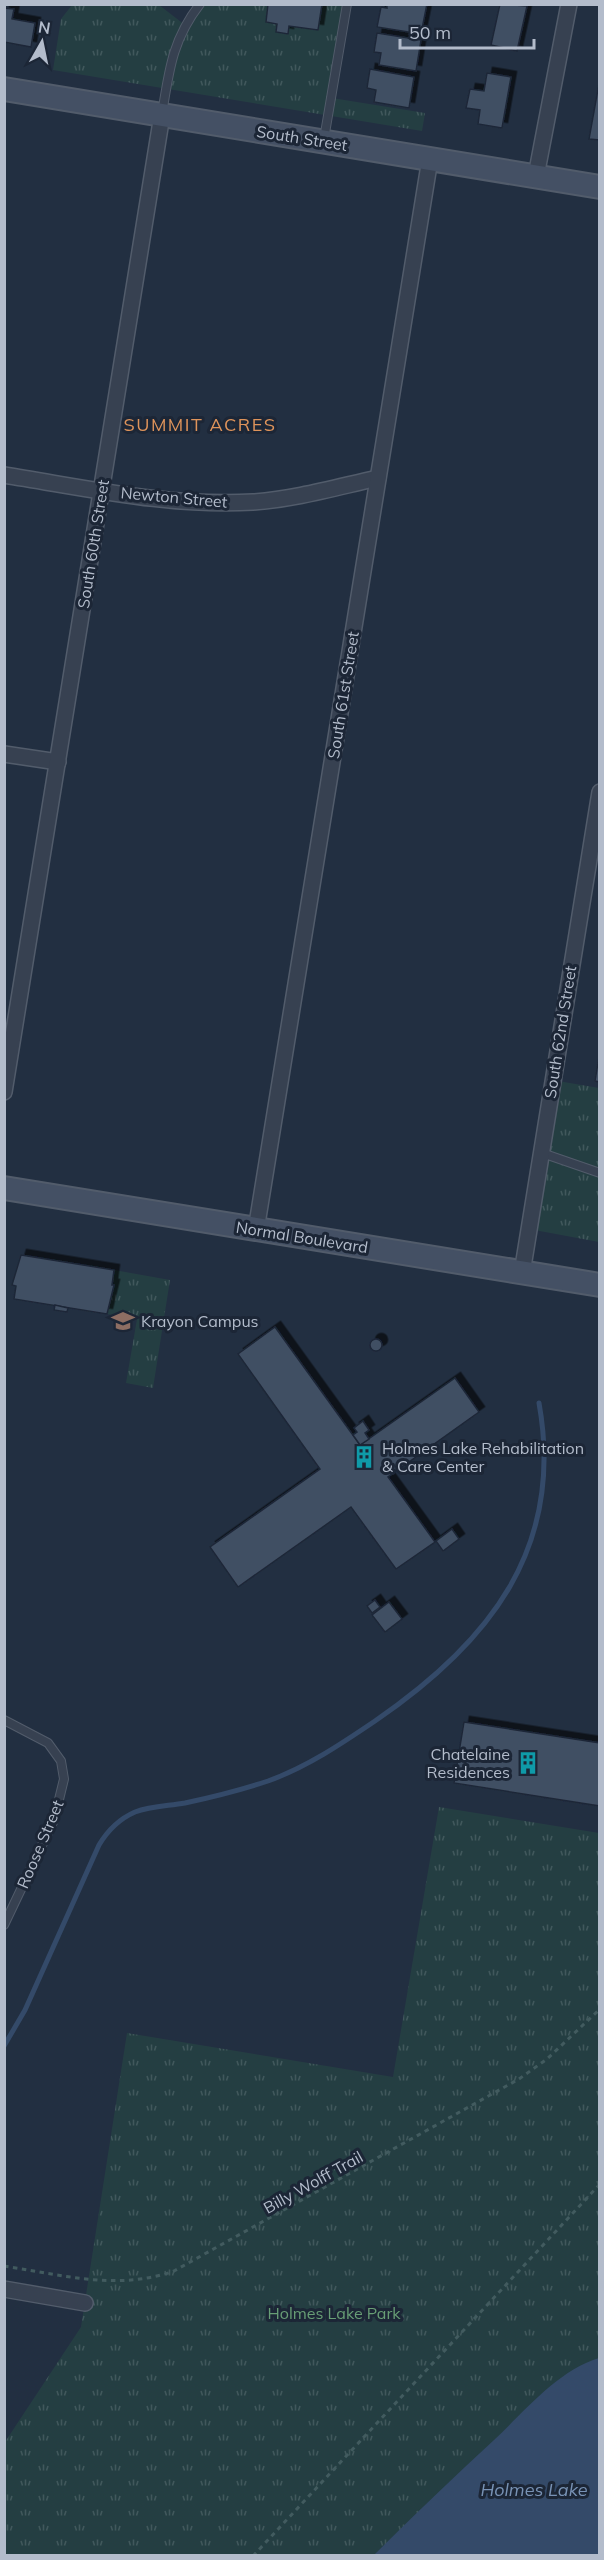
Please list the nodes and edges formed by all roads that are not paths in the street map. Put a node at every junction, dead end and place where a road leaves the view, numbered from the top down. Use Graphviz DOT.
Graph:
graph roads {
  1 [pos="200,4"];
  2 [pos="347,4"];
  3 [pos="569,4"];
  4 [pos="4,89"];
  5 [pos="162,115"];
  6 [pos="324,142"];
  7 [pos="430,159"];
  8 [pos="536,176"];
  9 [pos="600,187"];
  10 [pos="4,475"];
  11 [pos="378,478"];
  12 [pos="102,491"];
  13 [pos="4,754"];
  14 [pos="58,762"];
  15 [pos="600,792"];
  16 [pos="4,1092"];
  17 [pos="541,1152"];
  18 [pos="600,1173"];
  19 [pos="4,1188"];
  20 [pos="256,1230"];
  21 [pos="522,1273"];
  22 [pos="600,1285"];
  23 [pos="4,1720"];
  24 [pos="4,1925"];
  25 [pos="4,2289"];
  26 [pos="85,2303"];
  1 -- 5 [label="lane, South 60th Street"];
  2 -- 6 [label="lane"];
  3 -- 8 [label="street"];
  4 -- 5 [label="main road, South Street"];
  5 -- 6 [label="main road, South Street"];
  5 -- 12 [label="street, South 60th Street"];
  6 -- 7 [label="main road, South Street"];
  7 -- 8 [label="main road, South Street"];
  7 -- 11 [label="street, South 61st Street"];
  8 -- 9 [label="main road, South Street"];
  10 -- 12 [label="street, Newton Street"];
  11 -- 12 [label="street, Newton Street"];
  11 -- 20 [label="street, South 61st Street"];
  12 -- 14 [label="street, South 60th Street"];
  13 -- 14 [label="street"];
  14 -- 16 [label="street, South 60th Street"];
  15 -- 17 [label="street, South 62nd Street"];
  17 -- 18 [label="lane"];
  17 -- 21 [label="street, South 62nd Street"];
  19 -- 20 [label="main road, Normal Boulevard"];
  20 -- 21 [label="main road, Normal Boulevard"];
  21 -- 22 [label="main road, Normal Boulevard"];
  23 -- 24 [label="lane, Roose Street"];
  25 -- 26 [label="street"];
}
